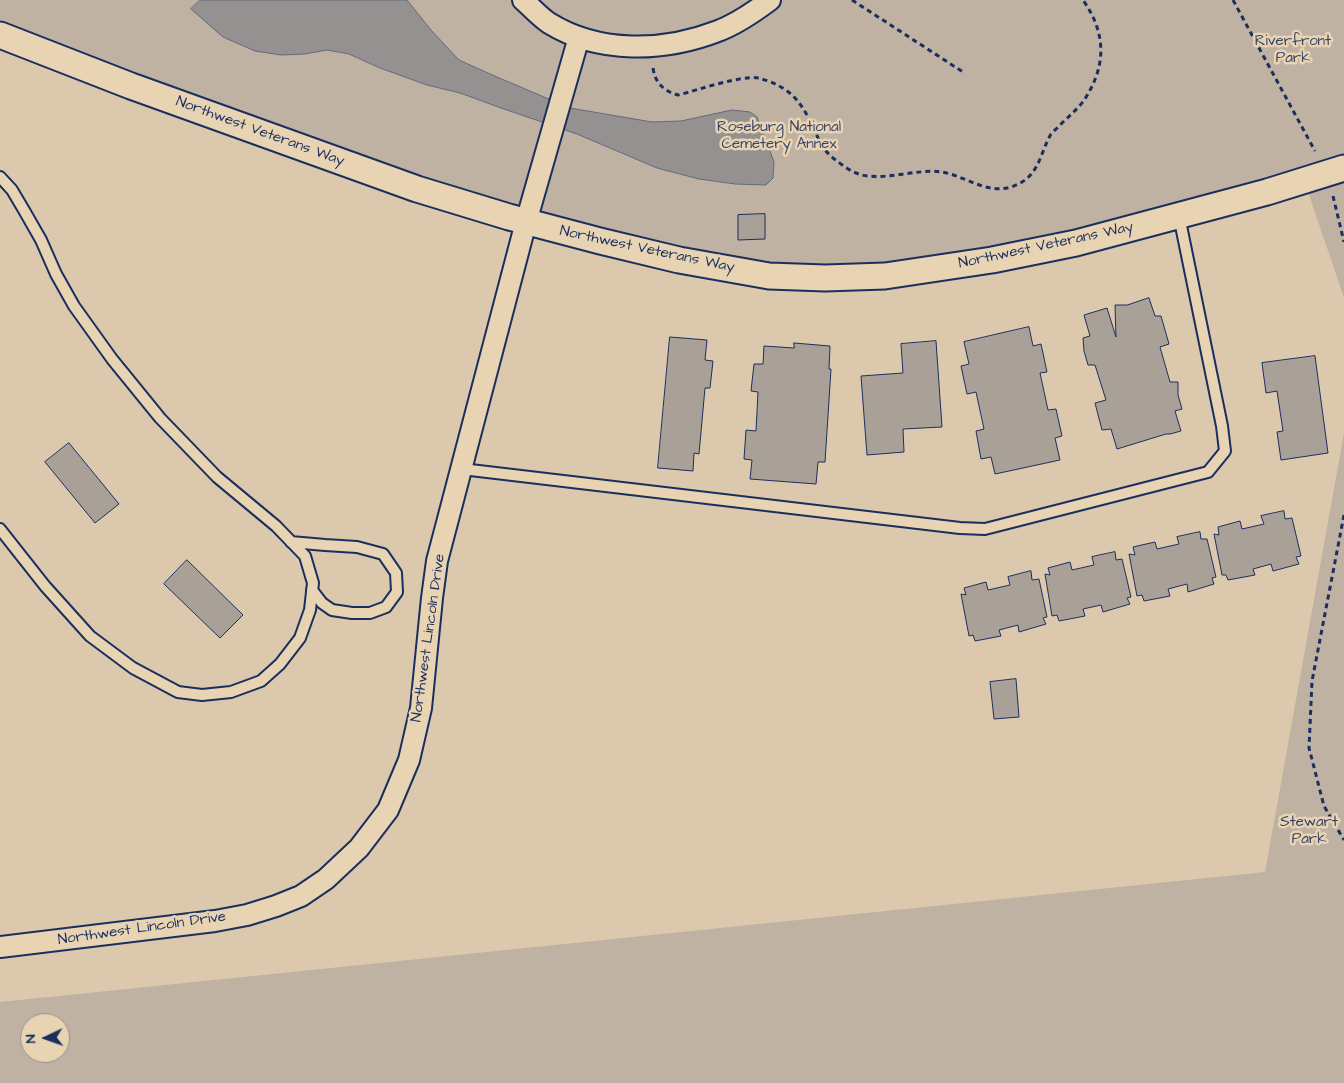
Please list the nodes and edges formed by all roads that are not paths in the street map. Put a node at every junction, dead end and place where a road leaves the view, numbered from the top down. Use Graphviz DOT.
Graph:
graph roads {
  1 [pos="523,0"];
  2 [pos="770,0"];
  3 [pos="0,35"];
  4 [pos="579,38"];
  5 [pos="1335,171"];
  6 [pos="0,177"];
  7 [pos="1179,216"];
  8 [pos="526,222"];
  9 [pos="462,469"];
  10 [pos="0,529"];
  11 [pos="291,542"];
  12 [pos="312,590"];
  13 [pos="0,947"];
  1 -- 4 [label="street"];
  2 -- 4 [label="street"];
  3 -- 8 [label="street, Northwest Veterans Way"];
  4 -- 8 [label="street, Northwest Lincoln Drive"];
  5 -- 7 [label="street, Northwest Veterans Way"];
  6 -- 11 [label="lane"];
  7 -- 8 [label="street, Northwest Veterans Way"];
  7 -- 9 [label="lane"];
  8 -- 9 [label="street, Northwest Lincoln Drive"];
  9 -- 13 [label="street, Northwest Lincoln Drive"];
  10 -- 12 [label="lane"];
  11 -- 12 [label="lane"];
  11 -- 12 [label="lane"];
}
